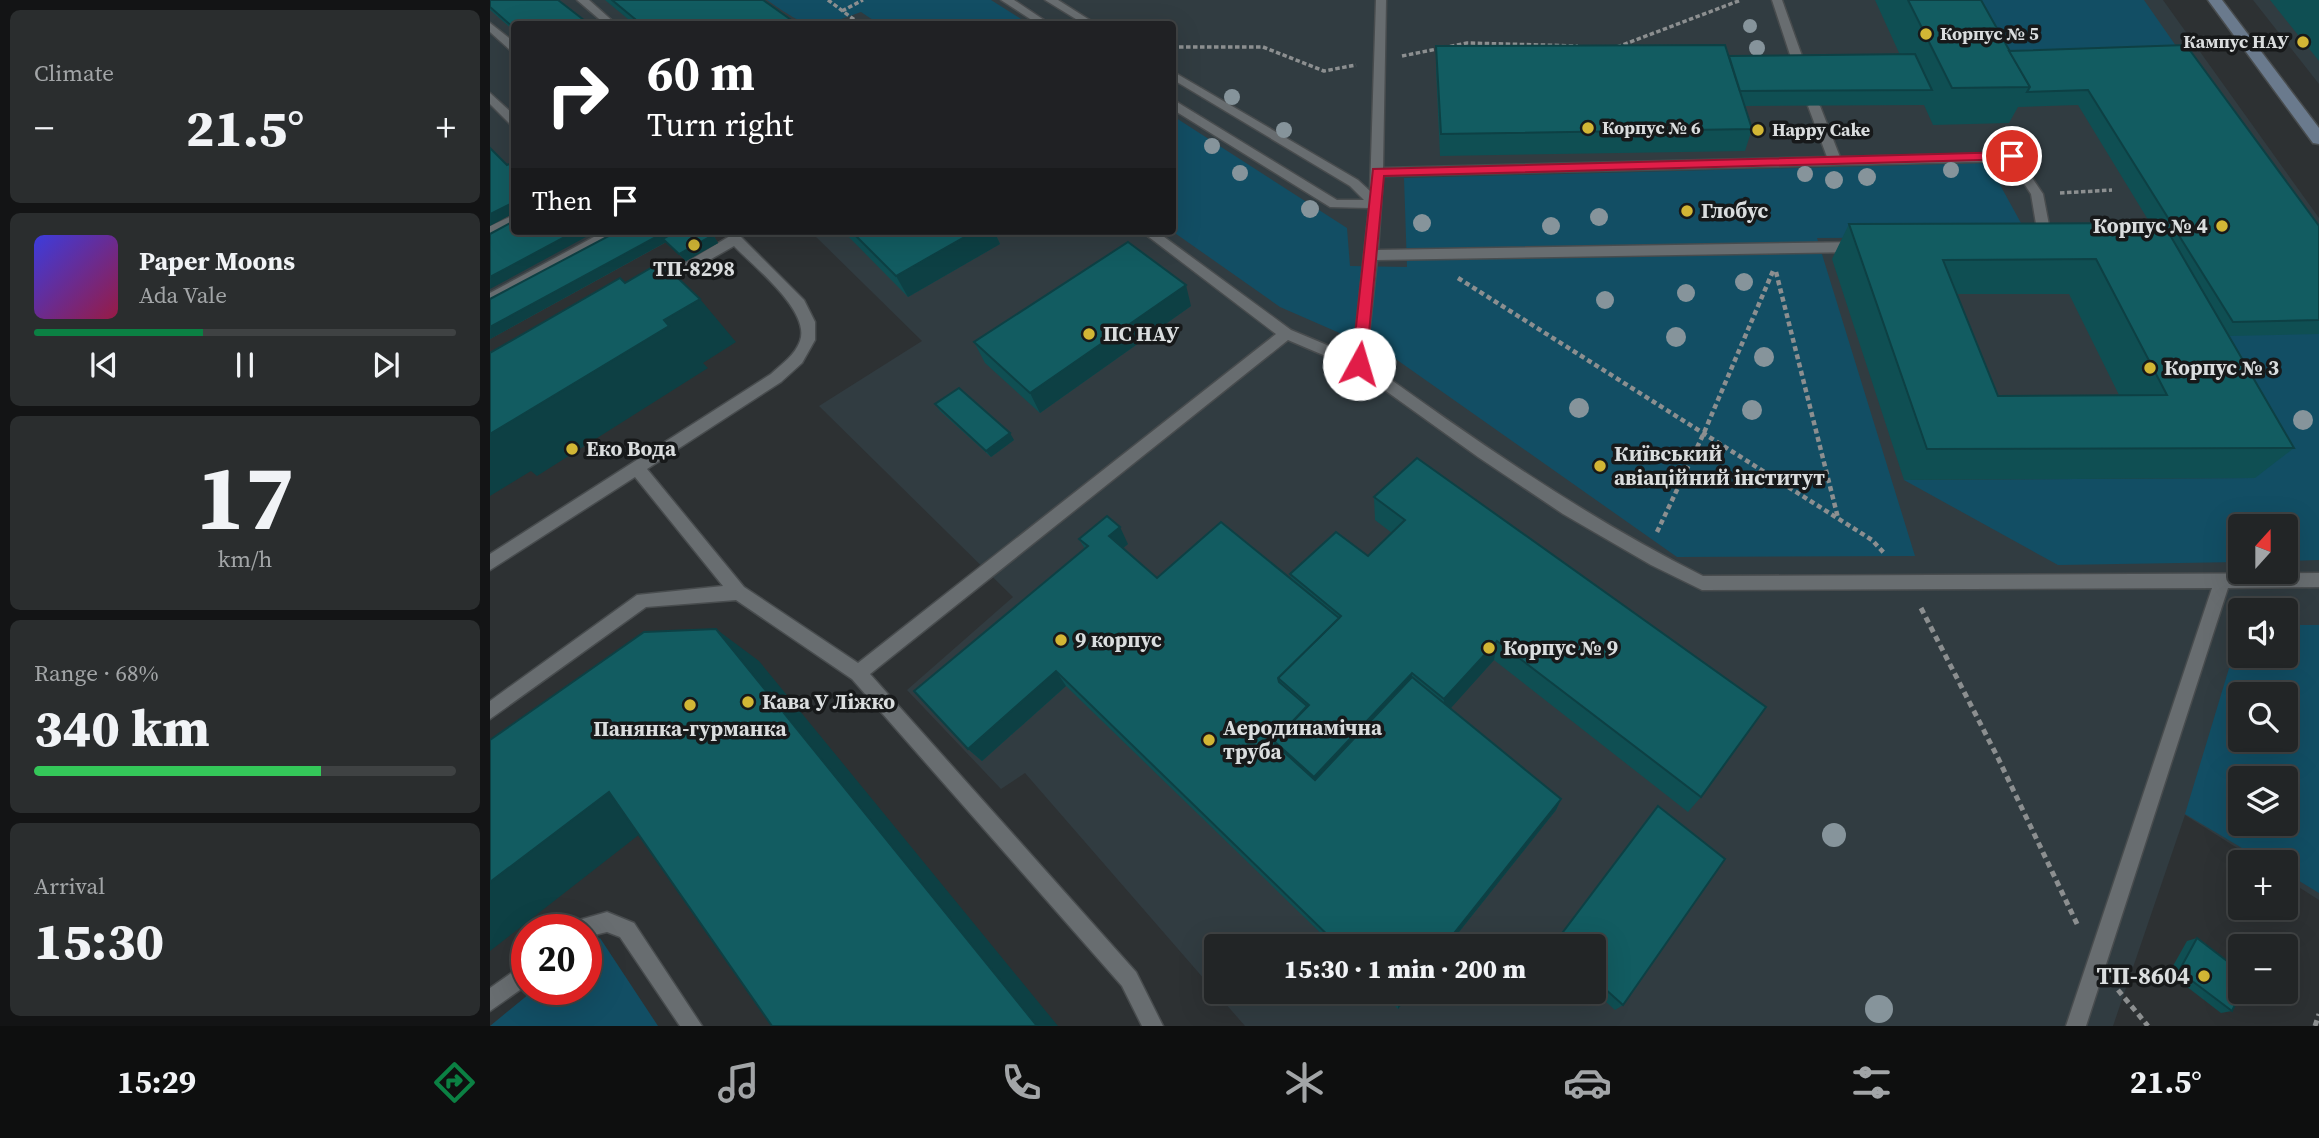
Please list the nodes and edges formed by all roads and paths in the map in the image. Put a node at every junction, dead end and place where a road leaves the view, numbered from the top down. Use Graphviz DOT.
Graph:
graph roads {
  1 [pos="582,0"];
  2 [pos="828,0"];
  3 [pos="863,0"];
  4 [pos="1006,0"];
  5 [pos="1050,0"];
  6 [pos="1381,0"];
  7 [pos="1741,0"];
  8 [pos="1777,0"];
  9 [pos="2215,0"];
  10 [pos="842,11"];
  11 [pos="607,21"];
  12 [pos="856,21"];
  13 [pos="1040,21"];
  14 [pos="1086,21"];
  15 [pos="490,26"];
  16 [pos="511,45"];
  17 [pos="1621,57"];
  18 [pos="1801,70"];
  19 [pos="1176,76"];
  20 [pos="490,97"];
  21 [pos="1176,105"];
  22 [pos="1814,106"];
  23 [pos="511,118"];
  24 [pos="2319,139"];
  25 [pos="1835,160"];
  26 [pos="1378,172"];
  27 [pos="2112,190"];
  28 [pos="2037,194"];
  29 [pos="1376,204"];
  30 [pos="511,221"];
  31 [pos="490,232"];
  32 [pos="609,235"];
  33 [pos="737,235"];
  34 [pos="1152,235"];
  35 [pos="1878,246"];
  36 [pos="2014,246"];
  37 [pos="1419,254"];
  38 [pos="1370,255"];
  39 [pos="642,293"];
  40 [pos="490,299"];
  41 [pos="1286,334"];
  42 [pos="1359,364"];
  43 [pos="1703,435"];
  44 [pos="637,468"];
  45 [pos="1838,518"];
  46 [pos="1645,556"];
  47 [pos="490,563"];
  48 [pos="2319,580"];
  49 [pos="2221,581"];
  50 [pos="1908,583"];
  51 [pos="738,592"];
  52 [pos="858,673"];
  53 [pos="490,711"];
  54 [pos="602,923"];
  55 [pos="2096,964"];
  56 [pos="511,985"];
  57 [pos="490,1001"];
  58 [pos="2319,1014"];
  59 [pos="692,1026"];
  60 [pos="1153,1026"];
  61 [pos="2076,1026"];
  62 [pos="2148,1026"];
  63 [pos="2315,1026"];
  1 -- 11 [label="lane"];
  2 -- 10 [label="path"];
  3 -- 10 [label="path"];
  4 -- 13 [label="lane"];
  5 -- 14 [label="lane"];
  6 -- 26 [label="lane"];
  7 -- 17 [label="path"];
  8 -- 18 [label="lane"];
  9 -- 24 [label="main road"];
  10 -- 12 [label="path"];
  15 -- 16 [label="lane"];
  19 -- 29 [label="lane"];
  20 -- 23 [label="lane"];
  21 -- 29 [label="lane"];
  22 -- 25 [label="lane"];
  25 -- 26 [label="lane"];
  25 -- 28 [label="lane"];
  26 -- 29 [label="lane"];
  27 -- 28 [label="path"];
  28 -- 36 [label="lane"];
  29 -- 38 [label="lane"];
  30 -- 31 [label="lane"];
  32 -- 40 [label="lane"];
  33 -- 39 [label="lane"];
  33 -- 44 [label="lane"];
  34 -- 41 [label="lane"];
  35 -- 37 [label="lane"];
  37 -- 38 [label="lane"];
  37 -- 43 [label="path"];
  38 -- 42 [label="lane"];
  41 -- 42 [label="lane"];
  41 -- 52 [label="lane"];
  42 -- 46 [label="lane"];
  43 -- 45 [label="path"];
  43 -- 45 [label="path"];
  43 -- 46 [label="path"];
  44 -- 47 [label="lane"];
  44 -- 51 [label="lane"];
  45 -- 50 [label="path"];
  46 -- 50 [label="lane"];
  48 -- 49 [label="lane"];
  49 -- 50 [label="lane"];
  49 -- 55 [label="lane"];
  50 -- 55 [label="path"];
  51 -- 52 [label="lane"];
  51 -- 53 [label="lane"];
  52 -- 60 [label="lane"];
  54 -- 59 [label="lane"];
  55 -- 61 [label="lane"];
  55 -- 62 [label="path"];
  56 -- 57 [label="lane"];
  58 -- 63 [label="path"];
}
